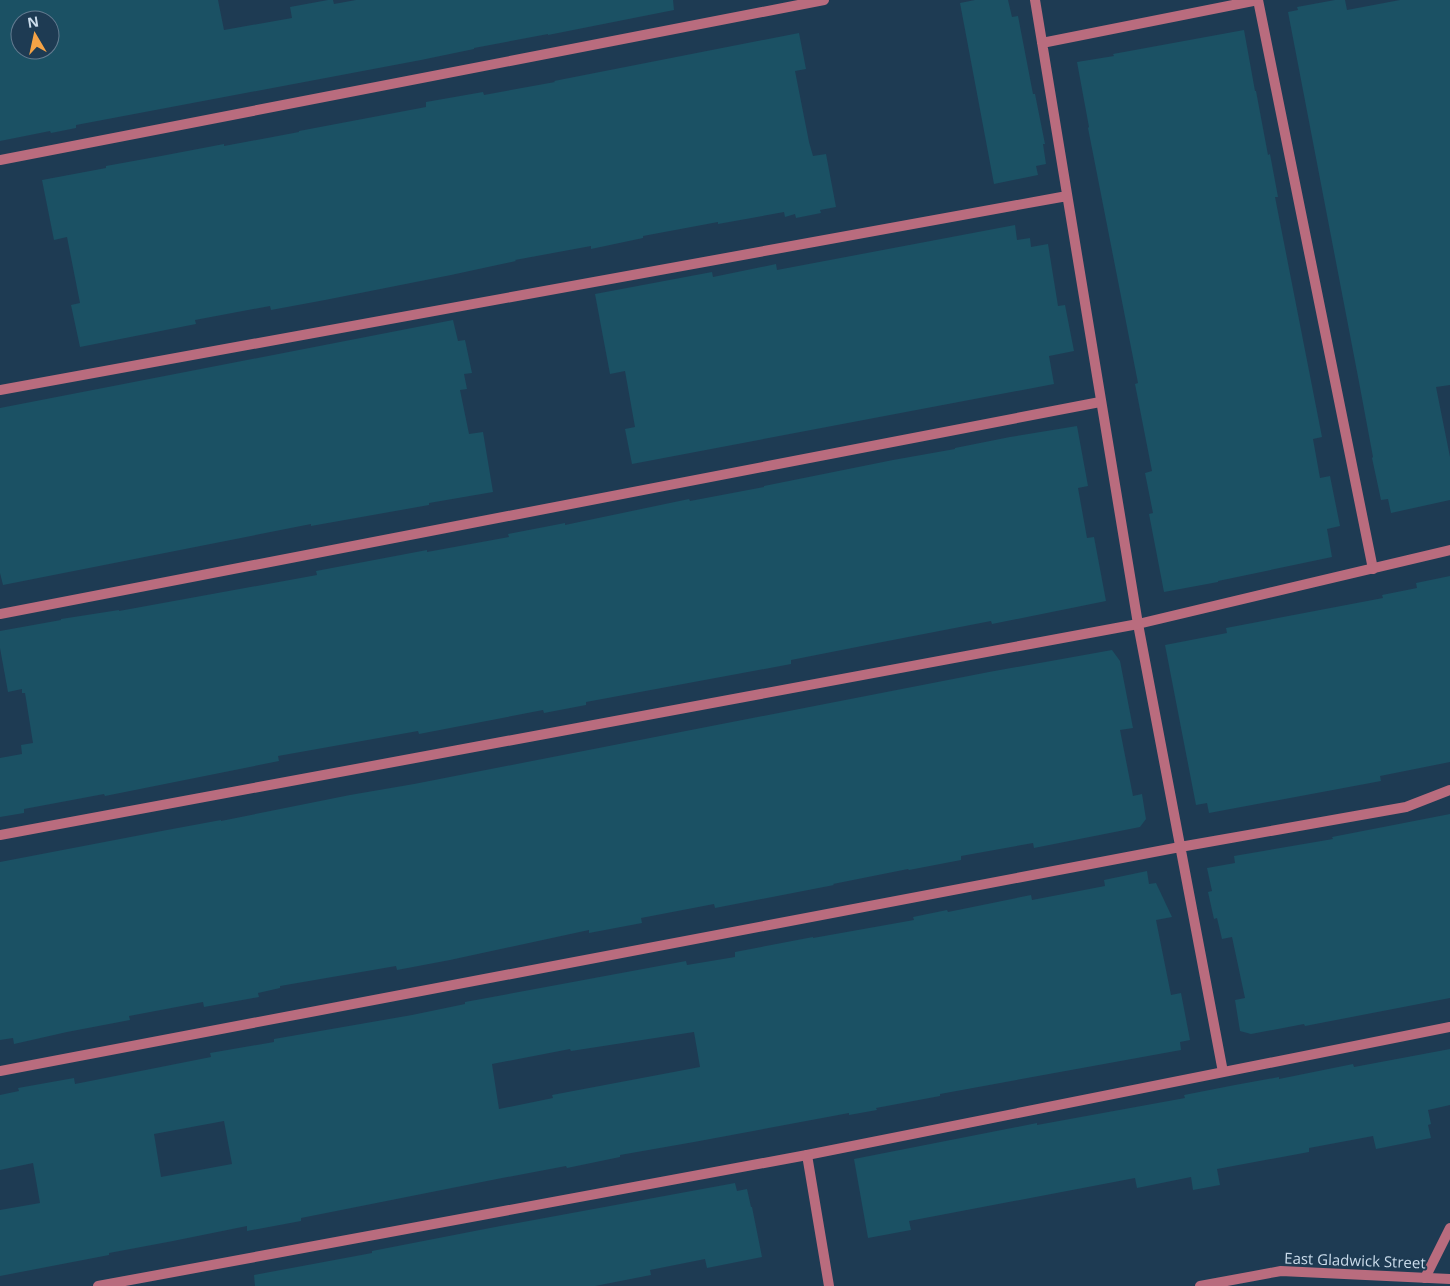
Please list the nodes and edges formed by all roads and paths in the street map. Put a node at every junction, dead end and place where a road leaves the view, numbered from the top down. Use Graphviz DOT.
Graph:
graph roads {
  1 [pos="824,0"];
  2 [pos="1035,0"];
  3 [pos="1258,0"];
  4 [pos="1042,43"];
  5 [pos="0,160"];
  6 [pos="1067,196"];
  7 [pos="0,390"];
  8 [pos="1100,402"];
  9 [pos="1450,550"];
  10 [pos="1373,569"];
  11 [pos="0,614"];
  12 [pos="1138,624"];
  13 [pos="1450,790"];
  14 [pos="0,835"];
  15 [pos="1180,846"];
  16 [pos="1450,1026"];
  17 [pos="0,1071"];
  18 [pos="1223,1072"];
  19 [pos="807,1155"];
  20 [pos="1450,1228"];
  21 [pos="1425,1278"];
  22 [pos="1450,1279"];
  23 [pos="98,1286"];
  24 [pos="829,1286"];
  25 [pos="1200,1286"];
  1 -- 5 [label="street"];
  2 -- 4 [label="street"];
  3 -- 4 [label="street"];
  3 -- 10 [label="street"];
  4 -- 6 [label="street"];
  6 -- 7 [label="street"];
  6 -- 8 [label="street"];
  8 -- 11 [label="street"];
  8 -- 12 [label="street"];
  9 -- 10 [label="street"];
  10 -- 12 [label="street"];
  12 -- 14 [label="street"];
  12 -- 15 [label="street"];
  13 -- 15 [label="street"];
  15 -- 17 [label="street"];
  15 -- 18 [label="street"];
  16 -- 18 [label="street"];
  18 -- 19 [label="street"];
  19 -- 23 [label="street"];
  19 -- 24 [label="street"];
  20 -- 21 [label="street"];
  21 -- 22 [label="street, East Gladwick Street"];
  21 -- 25 [label="street, East Gladwick Street"];
}
